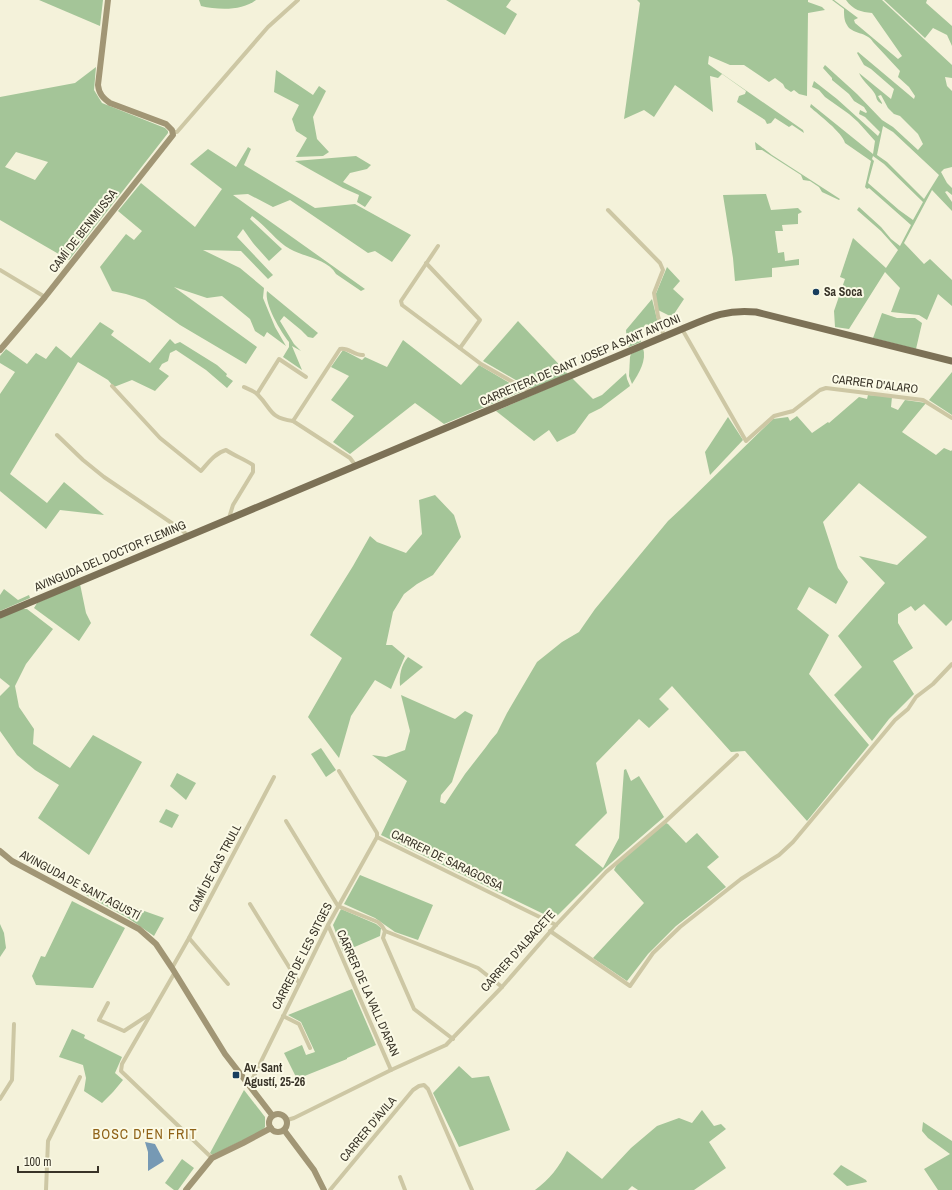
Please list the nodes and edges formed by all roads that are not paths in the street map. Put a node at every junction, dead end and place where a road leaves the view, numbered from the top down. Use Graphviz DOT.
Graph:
graph roads {
  1 [pos="108,0"];
  2 [pos="298,0"];
  3 [pos="173,132"];
  4 [pos="608,210"];
  5 [pos="438,246"];
  6 [pos="426,263"];
  7 [pos="0,270"];
  8 [pos="45,297"];
  9 [pos="682,329"];
  10 [pos="664,336"];
  11 [pos="460,348"];
  12 [pos="0,350"];
  13 [pos="363,355"];
  14 [pos="952,361"];
  15 [pos="306,377"];
  16 [pos="112,386"];
  17 [pos="244,387"];
  18 [pos="529,393"];
  19 [pos="257,394"];
  20 [pos="952,418"];
  21 [pos="293,421"];
  22 [pos="57,435"];
  23 [pos="356,466"];
  24 [pos="229,519"];
  25 [pos="188,536"];
  26 [pos="0,614"];
  27 [pos="952,664"];
  28 [pos="737,755"];
  29 [pos="339,771"];
  30 [pos="274,777"];
  31 [pos="286,821"];
  32 [pos="377,837"];
  33 [pos="0,851"];
  34 [pos="250,904"];
  35 [pos="338,906"];
  36 [pos="328,925"];
  37 [pos="556,925"];
  38 [pos="385,931"];
  39 [pos="550,931"];
  40 [pos="189,938"];
  41 [pos="174,970"];
  42 [pos="299,983"];
  43 [pos="228,984"];
  44 [pos="502,987"];
  45 [pos="108,1003"];
  46 [pos="151,1014"];
  47 [pos="283,1016"];
  48 [pos="14,1024"];
  49 [pos="453,1039"];
  50 [pos="310,1048"];
  51 [pos="391,1070"];
  52 [pos="80,1077"];
  53 [pos="249,1086"];
  54 [pos="0,1099"];
  55 [pos="272,1115"];
  56 [pos="287,1120"];
  57 [pos="271,1128"];
  58 [pos="284,1130"];
  59 [pos="212,1158"];
  60 [pos="400,1177"];
  61 [pos="46,1190"];
  62 [pos="186,1190"];
  63 [pos="324,1190"];
  64 [pos="330,1190"];
  65 [pos="405,1190"];
  66 [pos="472,1190"];
  1 -- 3 [label="street"];
  2 -- 3 [label="street"];
  3 -- 8 [label="street, CAMÍ DE BENIMUSSA"];
  4 -- 10 [label="street"];
  5 -- 6 [label="street"];
  6 -- 11 [label="street"];
  6 -- 11 [label="street"];
  7 -- 8 [label="street"];
  8 -- 12 [label="street, CAMÍ DE BENIMUSSA"];
  9 -- 10 [label="main road, CARRETERA DE SANT JOSEP A SANT ANTONI"];
  9 -- 14 [label="main road, CARRETERA DE SANT JOSEP A SANT ANTONI"];
  9 -- 20 [label="street, CARRER D'ALARO"];
  10 -- 18 [label="main road, CARRETERA DE SANT JOSEP A SANT ANTONI"];
  11 -- 18 [label="street"];
  13 -- 21 [label="street"];
  15 -- 19 [label="street"];
  16 -- 24 [label="street"];
  17 -- 19 [label="street"];
  18 -- 23 [label="main road, CARRETERA DE SANT JOSEP A SANT ANTONI"];
  19 -- 21 [label="street"];
  21 -- 23 [label="street"];
  22 -- 25 [label="street"];
  23 -- 24 [label="main road, CARRETERA DE SANT JOSEP A SANT ANTONI"];
  24 -- 25 [label="main road, AVINGUDA DEL DOCTOR FLEMING"];
  25 -- 26 [label="main road, AVINGUDA DEL DOCTOR FLEMING"];
  27 -- 39 [label="street"];
  28 -- 37 [label="street, CARRER D'ALBACETE"];
  29 -- 32 [label="street, CARRER DE SARAGOSSA"];
  30 -- 40 [label="street, CAMÍ DE CAS TRULL"];
  31 -- 35 [label="street"];
  32 -- 35 [label="street, CARRER DE LES SITGES"];
  32 -- 37 [label="street, CARRER DE SARAGOSSA"];
  33 -- 41 [label="street, AVINGUDA DE SANT AGUSTÍ"];
  34 -- 42 [label="street"];
  35 -- 36 [label="street, CARRER DE LES SITGES"];
  35 -- 38 [label="street"];
  36 -- 42 [label="street, CARRER DE LES SITGES"];
  36 -- 51 [label="street, CARRER DE LA VALL D'ARAN"];
  37 -- 39 [label="street, CARRER D'ALBACETE"];
  38 -- 44 [label="street"];
  38 -- 49 [label="street"];
  39 -- 44 [label="street, CARRER D'ALBACETE"];
  40 -- 41 [label="street, CAMÍ DE CAS TRULL"];
  40 -- 43 [label="street"];
  41 -- 46 [label="street, CAMÍ DE CAS TRULL"];
  41 -- 53 [label="street, AVINGUDA DE SANT AGUSTÍ"];
  42 -- 47 [label="street, CARRER DE LES SITGES"];
  44 -- 49 [label="street, CARRER D'ALBACETE"];
  45 -- 46 [label="street"];
  46 -- 59 [label="street, CAMÍ DE CAS TRULL"];
  47 -- 50 [label="street"];
  47 -- 53 [label="street, CARRER DE LES SITGES"];
  48 -- 54 [label="street"];
  49 -- 51 [label="street, CARRER D'ALBACETE"];
  51 -- 56 [label="street, CARRER D'ALBACETE"];
  52 -- 61 [label="street"];
  53 -- 55 [label="street, AVINGUDA DE SANT AGUSTÍ"];
  55 -- 56 [label="street"];
  55 -- 57 [label="street"];
  56 -- 58 [label="street"];
  57 -- 58 [label="street"];
  57 -- 59 [label="street"];
  58 -- 63 [label="street"];
  59 -- 62 [label="street"];
  60 -- 65 [label="street"];
  64 -- 66 [label="street, CARRER D'ÀVILA"];
}
